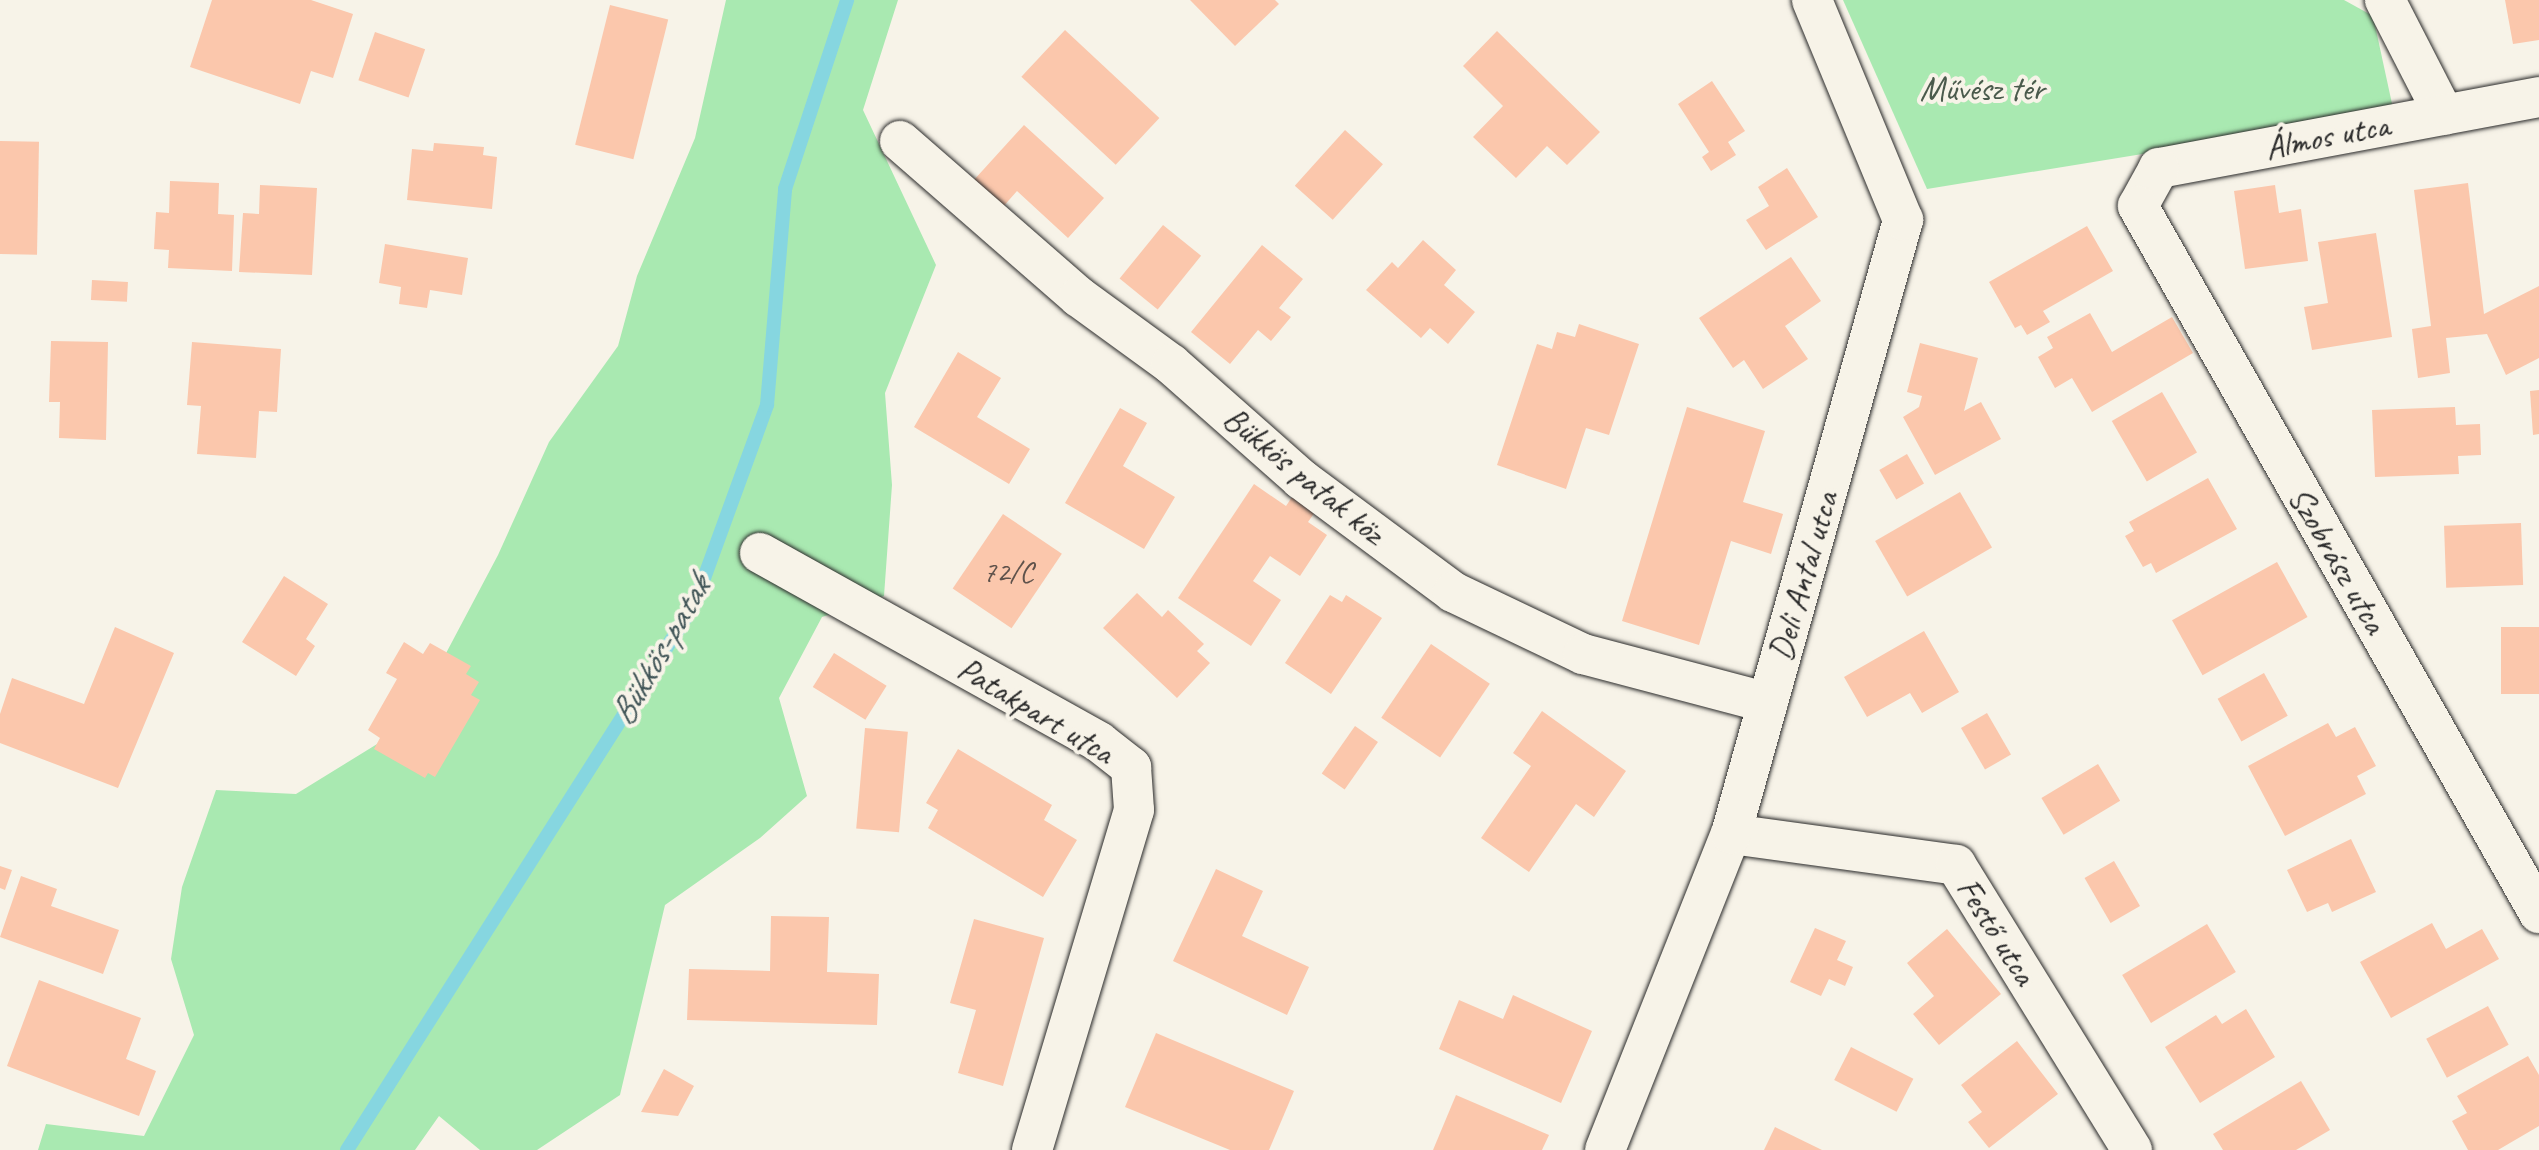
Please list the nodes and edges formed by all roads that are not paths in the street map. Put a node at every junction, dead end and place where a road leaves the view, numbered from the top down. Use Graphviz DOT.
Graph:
graph roads {
  1 [pos="1812,0"];
  2 [pos="2385,0"];
  3 [pos="2539,97"];
  4 [pos="2444,115"];
  5 [pos="900,141"];
  6 [pos="2138,206"];
  7 [pos="760,553"];
  8 [pos="1768,703"];
  9 [pos="1731,834"];
  10 [pos="2539,913"];
  11 [pos="1032,1150"];
  12 [pos="1605,1150"];
  13 [pos="2132,1150"];
  1 -- 8 [label="street, Deli Antal utca"];
  2 -- 4 [label="street"];
  3 -- 4 [label="street, Álmos utca"];
  4 -- 6 [label="street, Álmos utca"];
  5 -- 8 [label="street, Bükkös patak köz"];
  6 -- 10 [label="street, Szobrász utca"];
  7 -- 11 [label="street, Patakpart utca"];
  8 -- 9 [label="street, Deli Antal utca"];
  9 -- 12 [label="street, Deli Antal utca"];
  9 -- 13 [label="street, Festő utca"];
}
